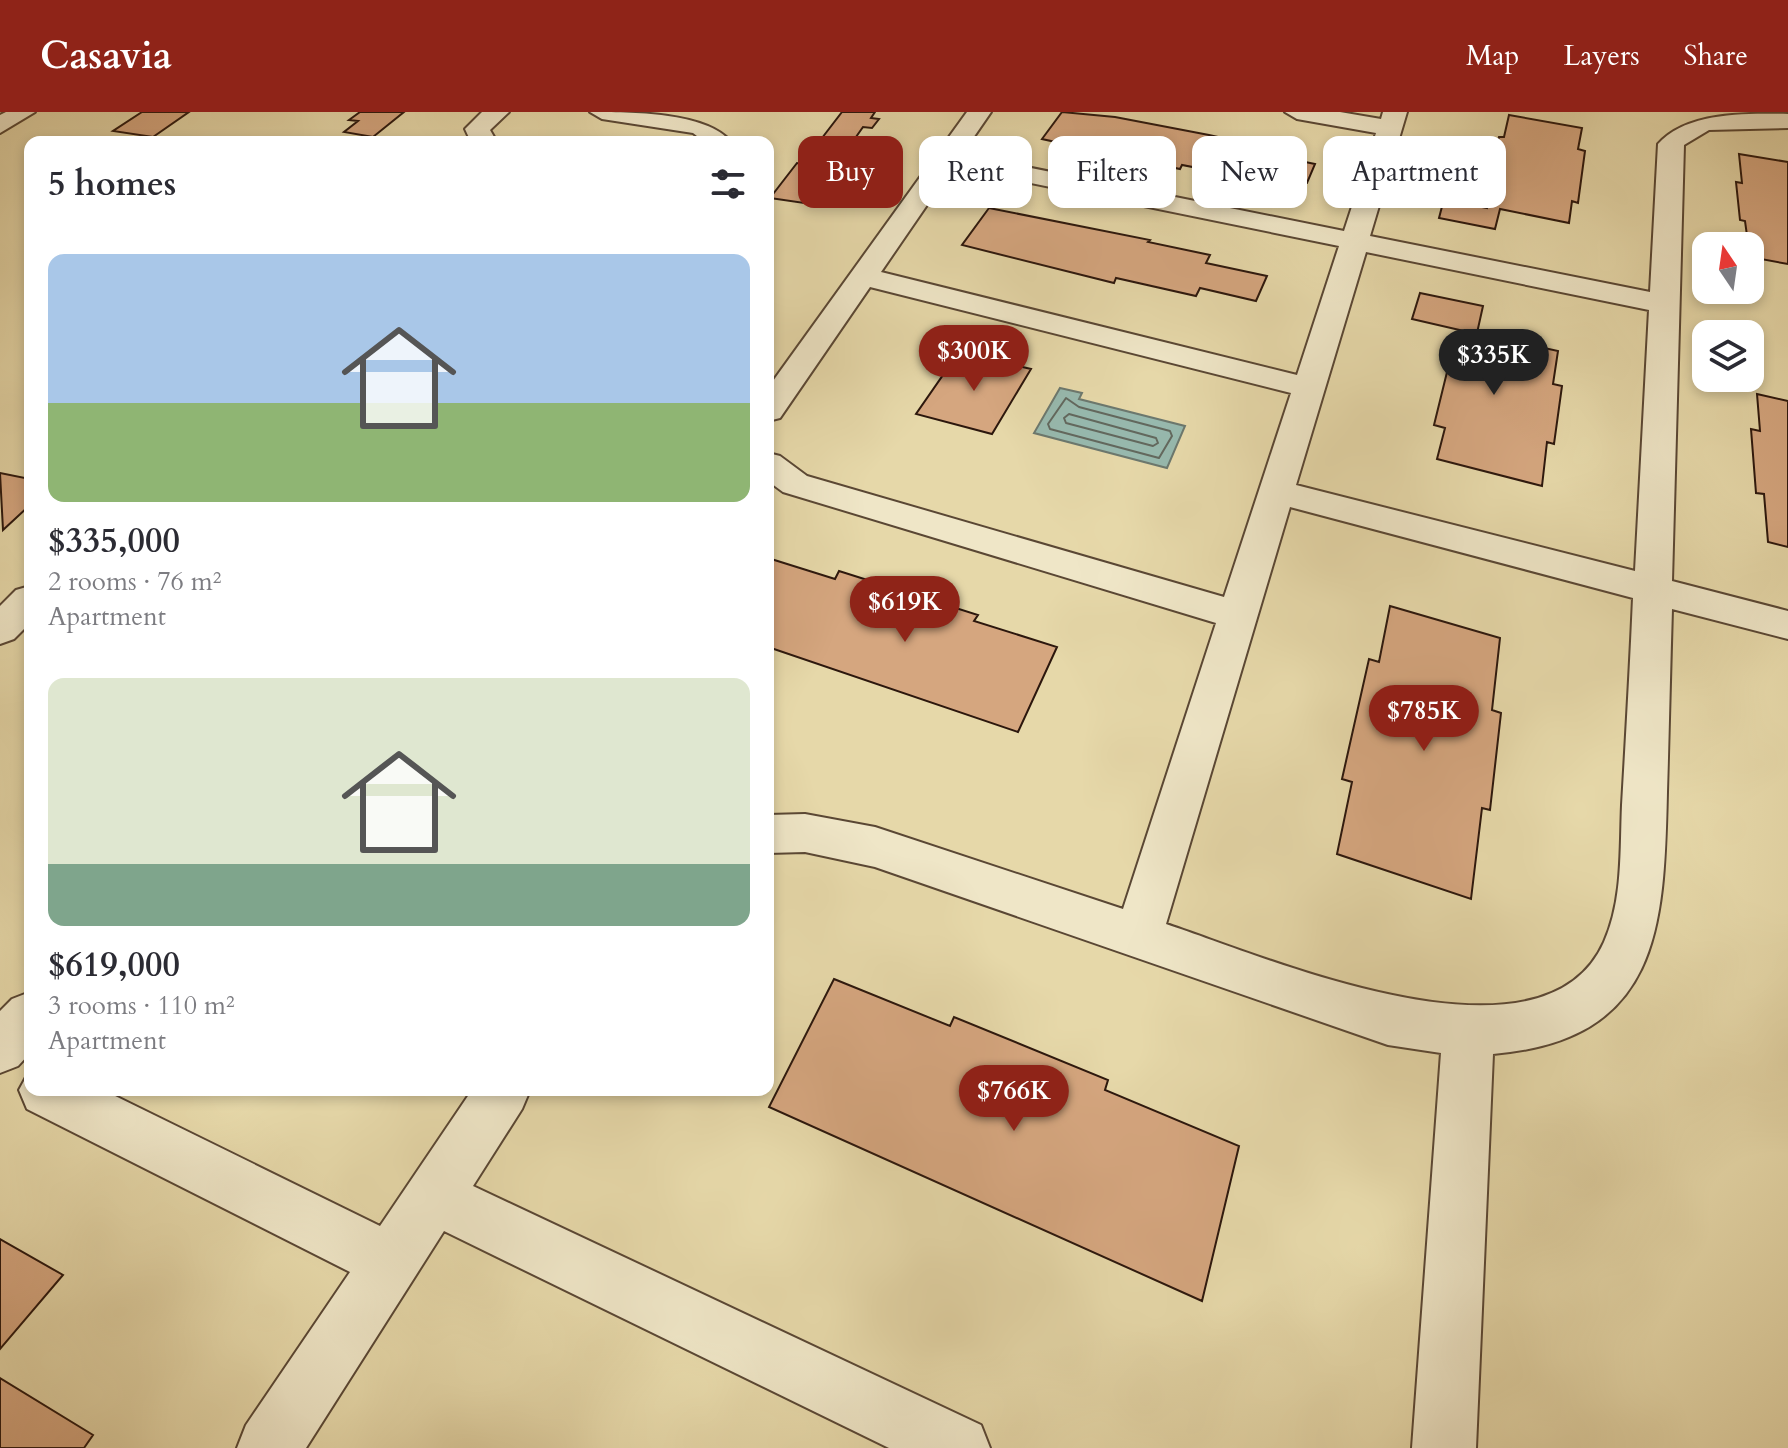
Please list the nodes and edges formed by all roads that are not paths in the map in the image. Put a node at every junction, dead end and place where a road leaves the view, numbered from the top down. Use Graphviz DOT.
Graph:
graph roads {
  1 [pos="23,112"];
  2 [pos="497,112"];
  3 [pos="979,112"];
  4 [pos="1297,112"];
  5 [pos="614,113"];
  6 [pos="1700,117"];
  7 [pos="1393,120"];
  8 [pos="1788,121"];
  9 [pos="0,126"];
  10 [pos="481,136"];
  11 [pos="714,136"];
  12 [pos="962,136"];
  13 [pos="1032,175"];
  14 [pos="919,195"];
  15 [pos="1355,241"];
  16 [pos="861,276"];
  17 [pos="1664,304"];
  18 [pos="1309,388"];
  19 [pos="774,402"];
  20 [pos="774,468"];
  21 [pos="1277,492"];
  22 [pos="1653,590"];
  23 [pos="24,606"];
  24 [pos="1239,616"];
  25 [pos="1788,625"];
  26 [pos="0,629"];
  27 [pos="774,834"];
  28 [pos="1138,937"];
  29 [pos="24,1022"];
  30 [pos="1468,1033"];
  31 [pos="0,1048"];
  32 [pos="0,1067"];
  33 [pos="24,1079"];
  34 [pos="58,1096"];
  35 [pos="499,1096"];
  36 [pos="432,1196"];
  37 [pos="389,1261"];
  38 [pos="269,1448"];
  39 [pos="958,1448"];
  40 [pos="1444,1448"];
  1 -- 9 [label="street"];
  2 -- 10 [label="street"];
  3 -- 12 [label="street"];
  4 -- 7 [label="street"];
  5 -- 11 [label="street"];
  6 -- 8 [label="street"];
  6 -- 17 [label="street"];
  7 -- 15 [label="street"];
  13 -- 15 [label="street"];
  14 -- 16 [label="street"];
  15 -- 17 [label="street"];
  15 -- 18 [label="street"];
  16 -- 18 [label="street"];
  16 -- 19 [label="street"];
  17 -- 22 [label="street"];
  18 -- 21 [label="street"];
  20 -- 24 [label="street"];
  21 -- 22 [label="street"];
  21 -- 24 [label="street"];
  22 -- 25 [label="street"];
  22 -- 30 [label="street"];
  23 -- 26 [label="street"];
  24 -- 28 [label="street"];
  27 -- 28 [label="street"];
  28 -- 30 [label="street"];
  29 -- 31 [label="street"];
  30 -- 40 [label="street"];
  32 -- 33 [label="street"];
  34 -- 37 [label="street"];
  35 -- 36 [label="street"];
  36 -- 37 [label="street"];
  36 -- 39 [label="street"];
  37 -- 38 [label="street"];
}
